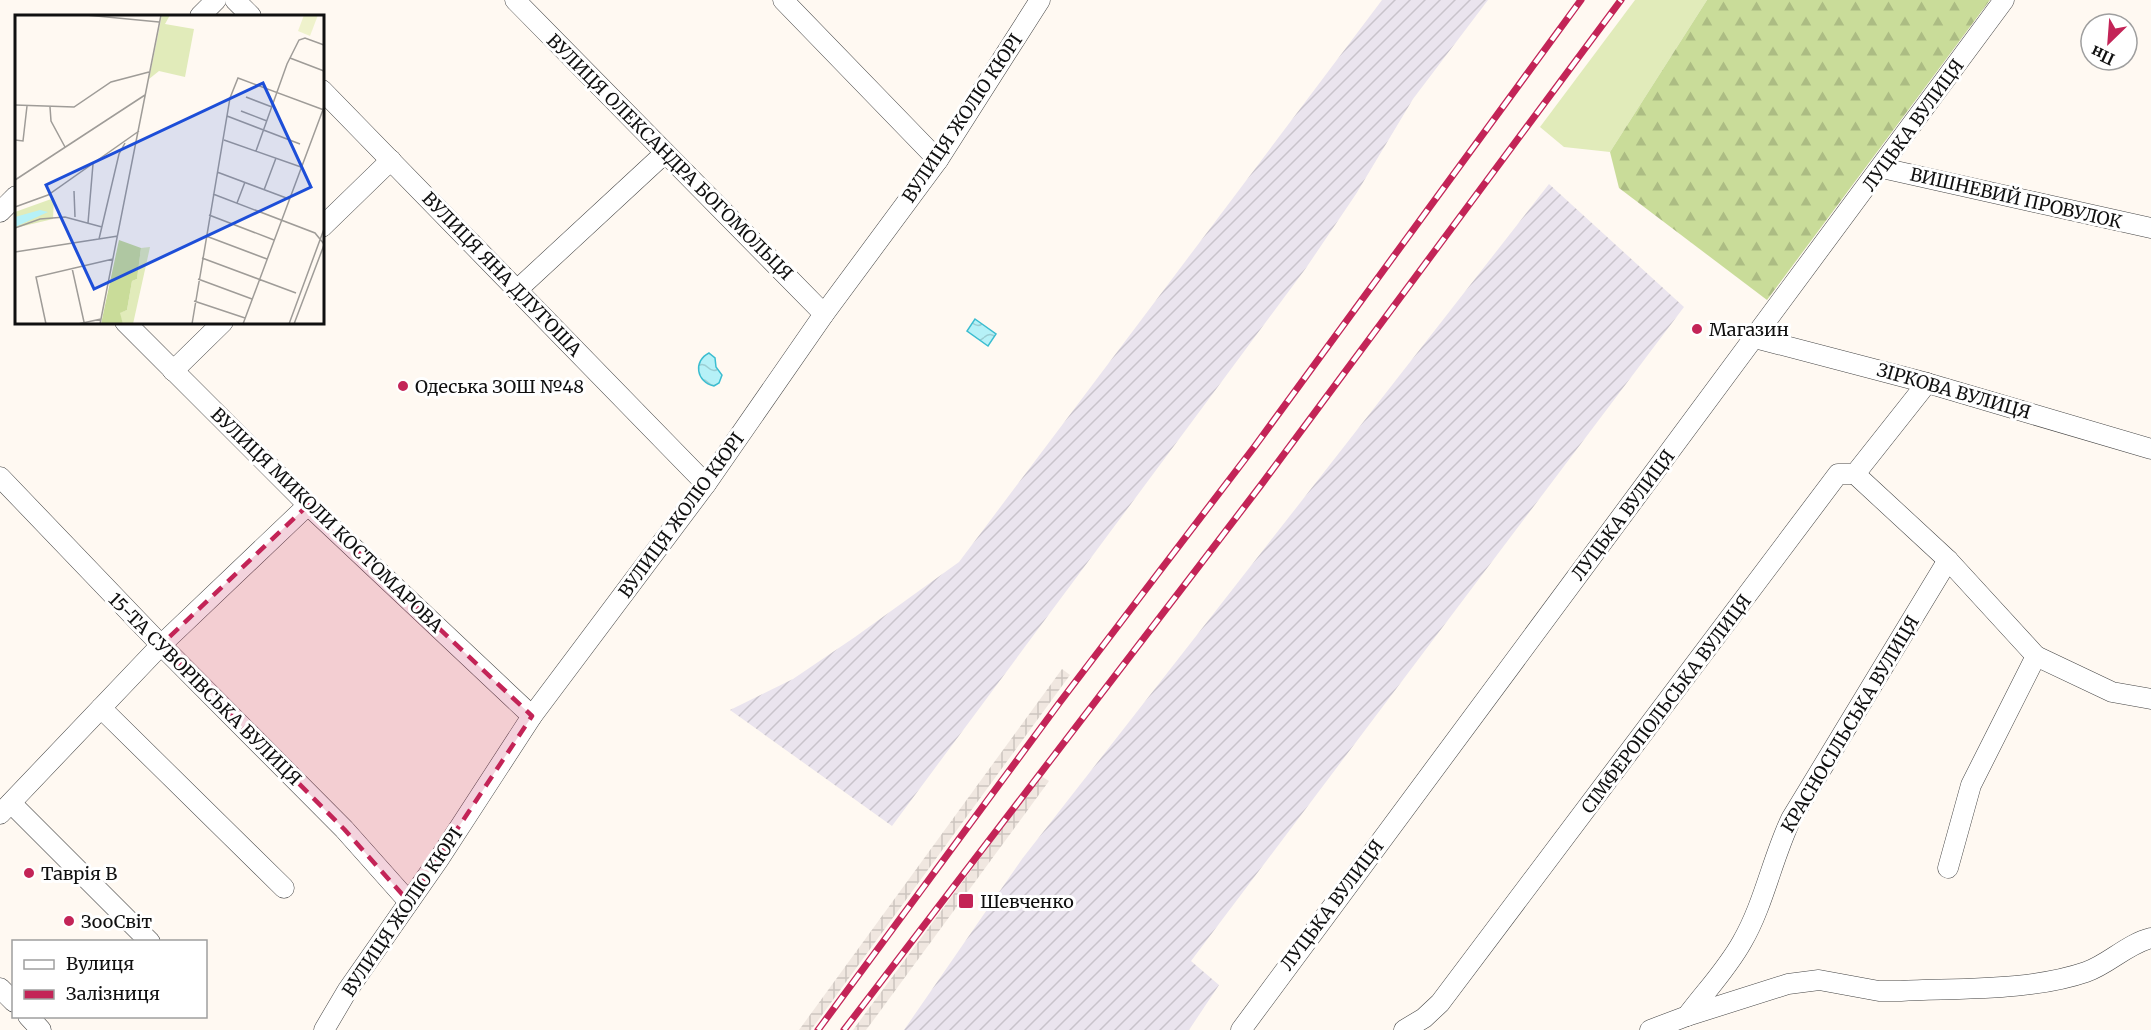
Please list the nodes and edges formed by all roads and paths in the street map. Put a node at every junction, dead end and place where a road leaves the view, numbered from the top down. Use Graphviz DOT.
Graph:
graph roads {
  1 [pos="216,0"];
  2 [pos="235,0"];
  3 [pos="515,0"];
  4 [pos="783,0"];
  5 [pos="1040,0"];
  6 [pos="2004,0"];
  7 [pos="201,15"];
  8 [pos="250,15"];
  9 [pos="324,92"];
  10 [pos="665,153"];
  11 [pos="391,160"];
  12 [pos="938,160"];
  13 [pos="1882,168"];
  14 [pos="324,224"];
  15 [pos="2151,228"];
  16 [pos="517,290"];
  17 [pos="824,314"];
  18 [pos="127,324"];
  19 [pos="222,324"];
  20 [pos="1755,338"];
  21 [pos="172,371"];
  22 [pos="1928,383"];
  23 [pos="2151,448"];
  24 [pos="1855,474"];
  25 [pos="0,477"];
  26 [pos="706,484"];
  27 [pos="308,505"];
  28 [pos="1948,560"];
  29 [pos="161,645"];
  30 [pos="2036,656"];
  31 [pos="2151,699"];
  32 [pos="101,708"];
  33 [pos="531,716"];
  34 [pos="6,808"];
  35 [pos="1948,868"];
  36 [pos="284,888"];
  37 [pos="409,902"];
  38 [pos="2151,938"];
  39 [pos="148,940"];
  40 [pos="0,988"];
  41 [pos="12,1000"];
  42 [pos="1687,1016"];
  43 [pos="29,1018"];
  44 [pos="41,1030"];
  45 [pos="324,1030"];
  46 [pos="1240,1030"];
  47 [pos="1404,1030"];
  48 [pos="1650,1030"];
  1 -- 7 [label="street"];
  2 -- 8 [label="street"];
  3 -- 10 [label="street, ВУЛИЦЯ ОЛЕКСАНДРА БОГОМОЛЬЦЯ"];
  4 -- 12 [label="street"];
  5 -- 12 [label="street, ВУЛИЦЯ ЖОЛІО КЮРІ"];
  6 -- 13 [label="street, ЛУЦЬКА ВУЛИЦЯ"];
  9 -- 11 [label="street, ВУЛИЦЯ ЯНА ДЛУГОША"];
  10 -- 16 [label="street"];
  10 -- 17 [label="street, ВУЛИЦЯ ОЛЕКСАНДРА БОГОМОЛЬЦЯ"];
  11 -- 14 [label="street"];
  11 -- 16 [label="street, ВУЛИЦЯ ЯНА ДЛУГОША"];
  12 -- 17 [label="street, ВУЛИЦЯ ЖОЛІО КЮРІ"];
  13 -- 15 [label="street, ВИШНЕВИЙ ПРОВУЛОК"];
  13 -- 20 [label="street, ЛУЦЬКА ВУЛИЦЯ"];
  16 -- 26 [label="street, ВУЛИЦЯ ЯНА ДЛУГОША"];
  17 -- 26 [label="street, ВУЛИЦЯ ЖОЛІО КЮРІ"];
  18 -- 21 [label="street, ВУЛИЦЯ МИКОЛИ КОСТОМАРОВА"];
  19 -- 21 [label="street"];
  20 -- 22 [label="street, ЗІРКОВА ВУЛИЦЯ"];
  20 -- 46 [label="street, ЛУЦЬКА ВУЛИЦЯ"];
  21 -- 27 [label="street, ВУЛИЦЯ МИКОЛИ КОСТОМАРОВА"];
  22 -- 23 [label="street, ЗІРКОВА ВУЛИЦЯ"];
  22 -- 24 [label="street, СІМФЕРОПОЛЬСЬКА ВУЛИЦЯ"];
  24 -- 28 [label="street"];
  24 -- 47 [label="street, СІМФЕРОПОЛЬСЬКА ВУЛИЦЯ"];
  25 -- 29 [label="street, 15-ТА СУВОРІВСЬКА ВУЛИЦЯ"];
  26 -- 33 [label="street, ВУЛИЦЯ ЖОЛІО КЮРІ"];
  27 -- 29 [label="street"];
  27 -- 33 [label="street, ВУЛИЦЯ МИКОЛИ КОСТОМАРОВА"];
  28 -- 30 [label="street"];
  28 -- 42 [label="street, КРАСНОСІЛЬСЬКА ВУЛИЦЯ"];
  29 -- 32 [label="street"];
  29 -- 37 [label="street, 15-ТА СУВОРІВСЬКА ВУЛИЦЯ"];
  30 -- 31 [label="street"];
  30 -- 35 [label="street"];
  32 -- 34 [label="street"];
  32 -- 36 [label="street"];
  33 -- 37 [label="street, ВУЛИЦЯ ЖОЛІО КЮРІ"];
  34 -- 39 [label="street"];
  37 -- 45 [label="street, ВУЛИЦЯ ЖОЛІО КЮРІ"];
  38 -- 42 [label="street"];
  40 -- 41 [label="street"];
  42 -- 48 [label="street"];
  43 -- 44 [label="street"];
}
